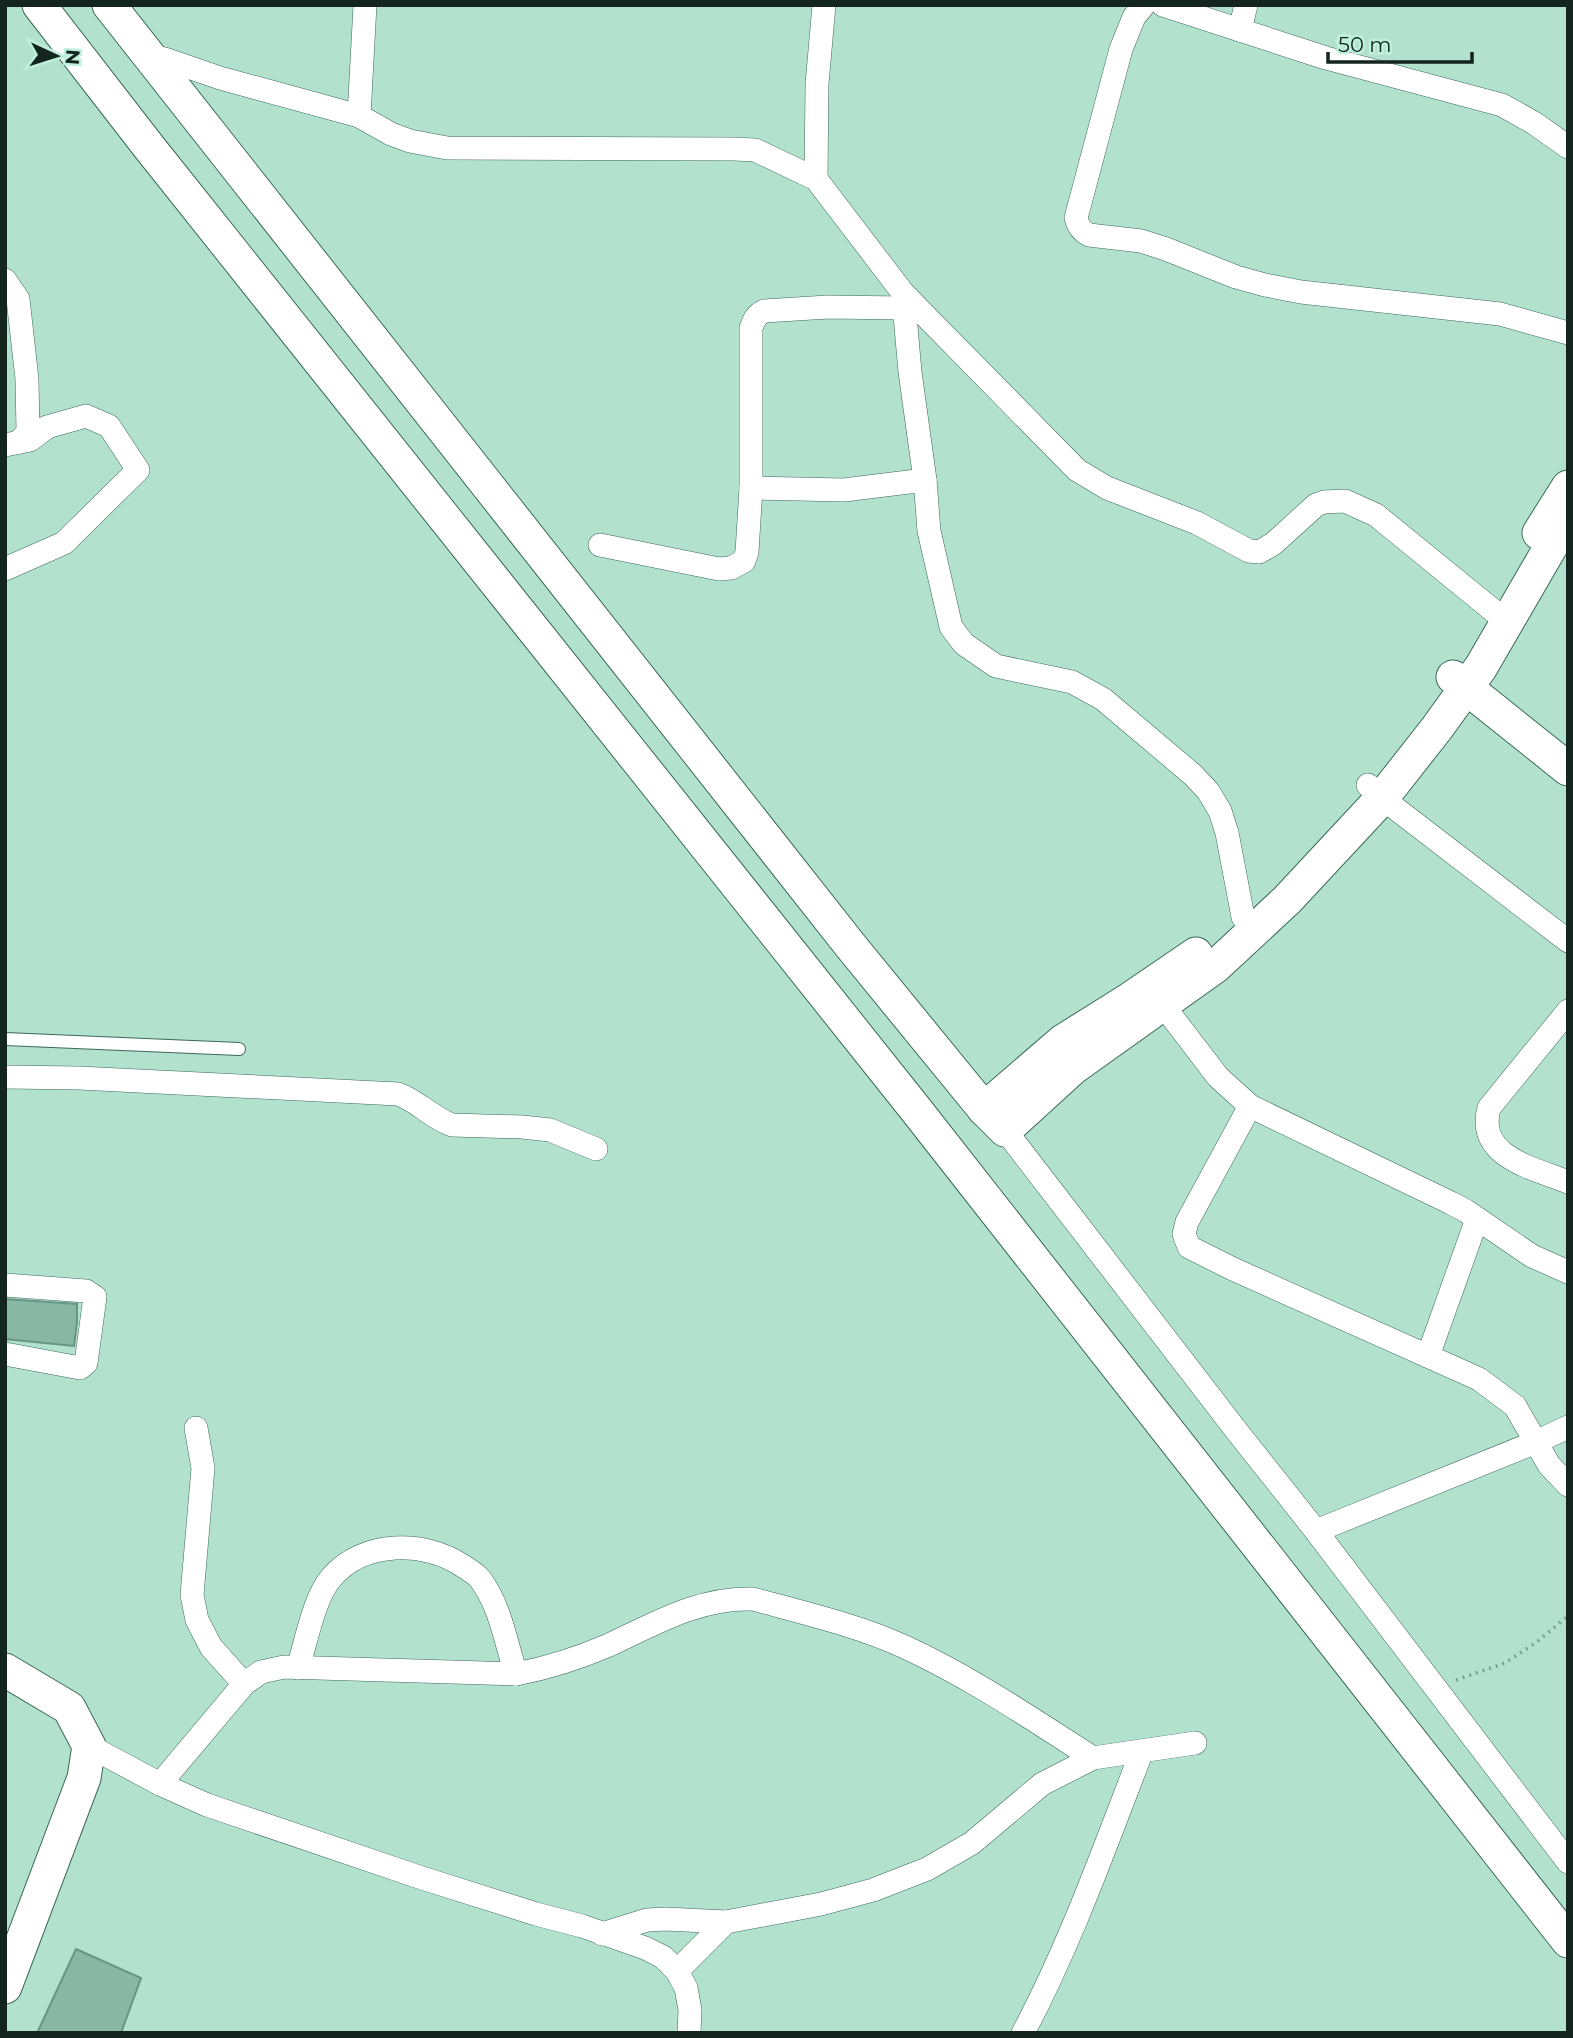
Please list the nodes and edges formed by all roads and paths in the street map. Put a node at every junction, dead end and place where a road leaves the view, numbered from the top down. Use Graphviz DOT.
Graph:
graph roads {
  1 [pos="39,5"];
  2 [pos="109,5"];
  3 [pos="365,5"];
  4 [pos="824,5"];
  5 [pos="1144,5"];
  6 [pos="1163,5"];
  7 [pos="1247,5"];
  8 [pos="1240,30"];
  9 [pos="149,56"];
  10 [pos="359,116"];
  11 [pos="1568,147"];
  12 [pos="816,180"];
  13 [pos="5,280"];
  14 [pos="904,300"];
  15 [pos="1568,333"];
  16 [pos="12,443"];
  17 [pos="925,480"];
  18 [pos="1568,487"];
  19 [pos="751,488"];
  20 [pos="1568,517"];
  21 [pos="600,545"];
  22 [pos="5,569"];
  23 [pos="1499,616"];
  24 [pos="1459,682"];
  25 [pos="1568,769"];
  26 [pos="1375,792"];
  27 [pos="1243,917"];
  28 [pos="1568,941"];
  29 [pos="1159,994"];
  30 [pos="1568,1011"];
  31 [pos="5,1039"];
  32 [pos="239,1049"];
  33 [pos="5,1077"];
  34 [pos="1250,1106"];
  35 [pos="994,1119"];
  36 [pos="596,1149"];
  37 [pos="1568,1182"];
  38 [pos="1477,1219"];
  39 [pos="1568,1272"];
  40 [pos="5,1285"];
  41 [pos="5,1354"];
  42 [pos="1428,1356"];
  43 [pos="1568,1427"];
  44 [pos="196,1428"];
  45 [pos="1536,1442"];
  46 [pos="1568,1485"];
  47 [pos="1316,1531"];
  48 [pos="1568,1616"];
  49 [pos="298,1668"];
  50 [pos="5,1670"];
  51 [pos="516,1674"];
  52 [pos="244,1684"];
  53 [pos="1434,1687"];
  54 [pos="1195,1743"];
  55 [pos="89,1746"];
  56 [pos="1142,1751"];
  57 [pos="1093,1758"];
  58 [pos="160,1784"];
  59 [pos="1568,1863"];
  60 [pos="726,1922"];
  61 [pos="602,1934"];
  62 [pos="1568,1941"];
  63 [pos="677,1971"];
  64 [pos="5,1987"];
  65 [pos="689,2033"];
  66 [pos="1023,2033"];
  1 -- 62 [label="street"];
  2 -- 9 [label="street"];
  3 -- 10 [label="street"];
  4 -- 12 [label="street"];
  5 -- 15 [label="street"];
  6 -- 8 [label="street"];
  7 -- 8 [label="street"];
  8 -- 11 [label="street"];
  9 -- 10 [label="street"];
  9 -- 35 [label="street"];
  10 -- 12 [label="street"];
  12 -- 14 [label="street"];
  13 -- 16 [label="street"];
  14 -- 17 [label="street"];
  14 -- 19 [label="street"];
  14 -- 23 [label="street"];
  16 -- 22 [label="street"];
  17 -- 19 [label="street"];
  17 -- 27 [label="street"];
  18 -- 23 [label="street"];
  19 -- 21 [label="street"];
  20 -- 23 [label="street"];
  23 -- 24 [label="street"];
  24 -- 25 [label="street"];
  24 -- 26 [label="street"];
  26 -- 27 [label="street"];
  26 -- 28 [label="street"];
  26 -- 29 [label="street"];
  27 -- 29 [label="street"];
  29 -- 34 [label="street"];
  29 -- 35 [label="street"];
  30 -- 37 [label="street"];
  31 -- 32 [label="lane"];
  33 -- 36 [label="street"];
  34 -- 38 [label="street"];
  34 -- 42 [label="street"];
  35 -- 47 [label="street"];
  38 -- 39 [label="street"];
  38 -- 42 [label="street"];
  40 -- 41 [label="street"];
  42 -- 45 [label="street"];
  43 -- 45 [label="street"];
  44 -- 52 [label="street"];
  45 -- 46 [label="street"];
  45 -- 47 [label="street"];
  47 -- 53 [label="street"];
  48 -- 53 [label="path"];
  49 -- 51 [label="street"];
  49 -- 51 [label="street"];
  49 -- 52 [label="street"];
  50 -- 55 [label="street"];
  51 -- 57 [label="street"];
  52 -- 58 [label="street"];
  53 -- 59 [label="street"];
  54 -- 56 [label="street"];
  55 -- 58 [label="street"];
  55 -- 64 [label="street"];
  56 -- 57 [label="street"];
  56 -- 66 [label="street"];
  57 -- 60 [label="street"];
  58 -- 61 [label="street"];
  60 -- 61 [label="street"];
  60 -- 63 [label="street"];
  61 -- 63 [label="street"];
  63 -- 65 [label="street"];
}
